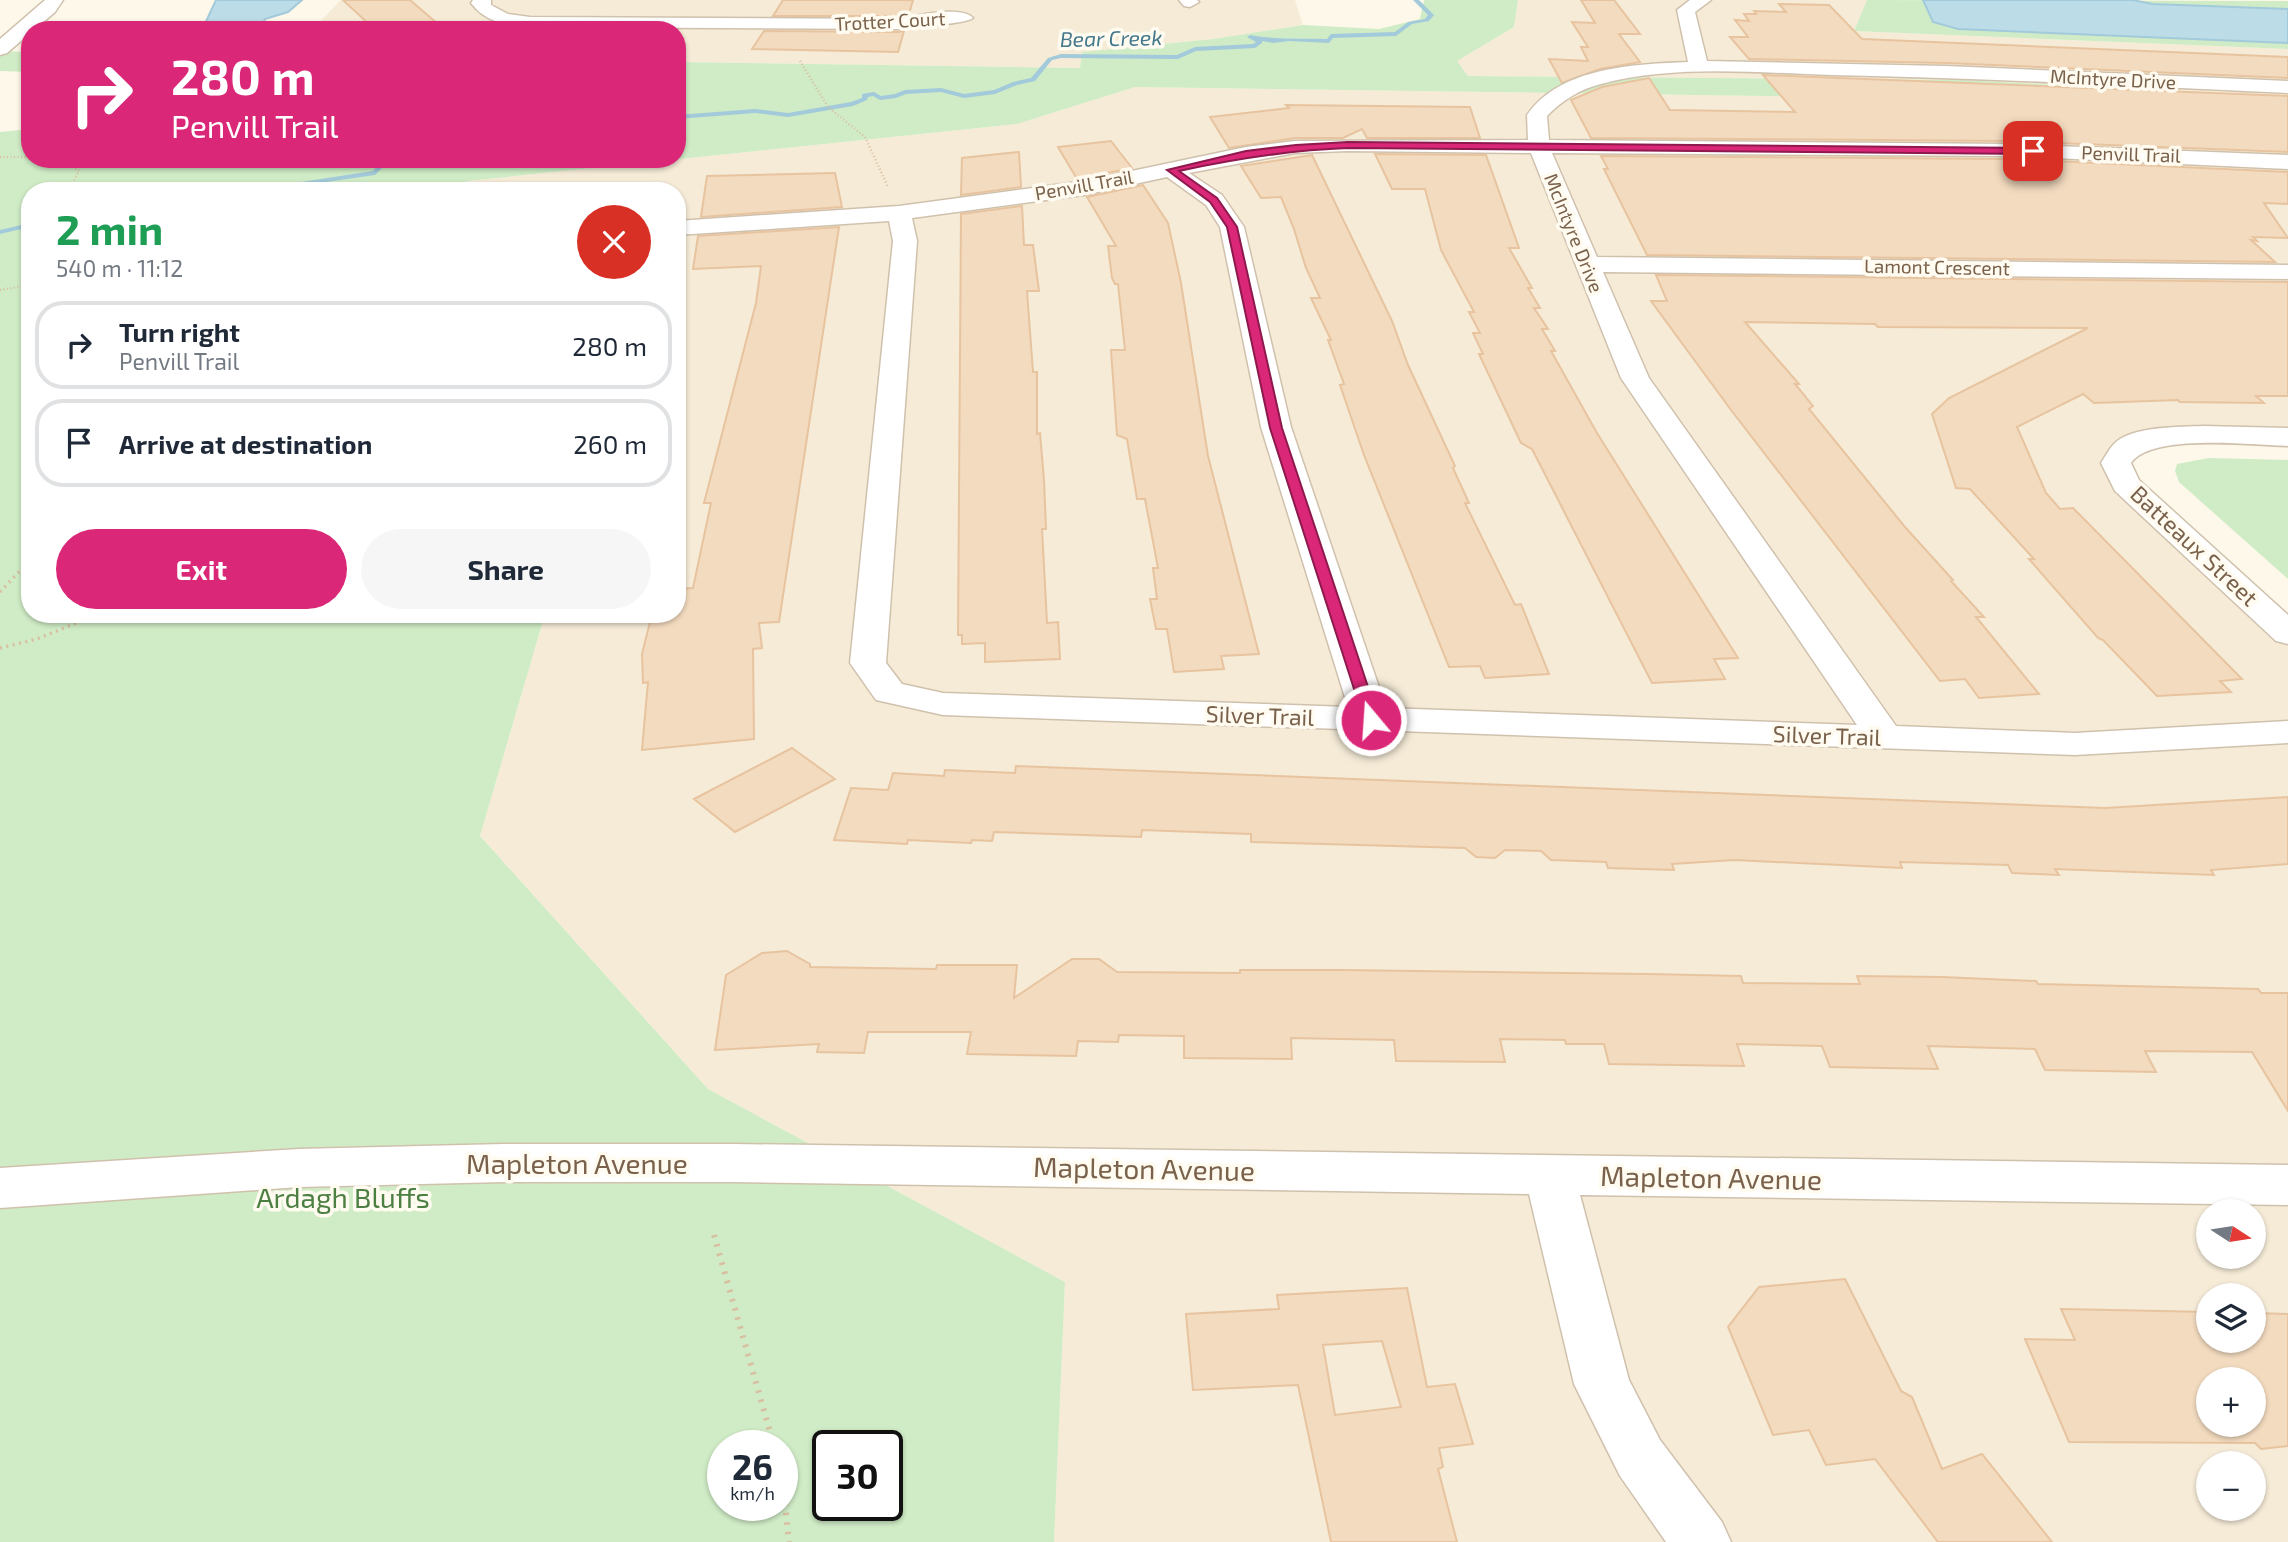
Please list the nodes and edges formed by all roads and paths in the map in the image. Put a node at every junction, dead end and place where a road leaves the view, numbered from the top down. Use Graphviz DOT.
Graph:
graph roads {
  1 [pos="54,0"];
  2 [pos="482,0"];
  3 [pos="1702,0"];
  4 [pos="938,9"];
  5 [pos="964,18"];
  6 [pos="33,21"];
  7 [pos="521,21"];
  8 [pos="563,21"];
  9 [pos="21,31"];
  10 [pos="0,48"];
  11 [pos="800,61"];
  12 [pos="1699,67"];
  13 [pos="2288,88"];
  14 [pos="1539,147"];
  15 [pos="0,157"];
  16 [pos="21,157"];
  17 [pos="2288,162"];
  18 [pos="75,168"];
  19 [pos="1171,170"];
  20 [pos="73,182"];
  21 [pos="899,214"];
  22 [pos="686,227"];
  23 [pos="1587,264"];
  24 [pos="2288,272"];
  25 [pos="21,286"];
  26 [pos="0,290"];
  27 [pos="2288,438"];
  28 [pos="21,570"];
  29 [pos="0,592"];
  30 [pos="75,623"];
  31 [pos="2288,634"];
  32 [pos="0,648"];
  33 [pos="1371,720"];
  34 [pos="2288,732"];
  35 [pos="1885,738"];
  36 [pos="1550,1176"];
  37 [pos="2288,1185"];
  38 [pos="0,1188"];
  39 [pos="714,1235"];
  40 [pos="769,1430"];
  41 [pos="787,1521"];
  42 [pos="789,1542"];
  43 [pos="1701,1542"];
  1 -- 6 [label="street"];
  2 -- 7 [label="street, Trotter Court"];
  3 -- 12 [label="street"];
  4 -- 5 [label="street, Trotter Court"];
  4 -- 8 [label="street, Trotter Court"];
  9 -- 10 [label="street"];
  11 -- 21 [label="path"];
  12 -- 13 [label="street, McIntyre Drive"];
  12 -- 14 [label="street, McIntyre Drive"];
  14 -- 17 [label="street, Penvill Trail"];
  14 -- 19 [label="street, Penvill Trail"];
  14 -- 23 [label="street, McIntyre Drive"];
  15 -- 16 [label="path"];
  18 -- 20 [label="path"];
  19 -- 21 [label="street, Penvill Trail"];
  19 -- 33 [label="street"];
  21 -- 22 [label="street, Penvill Trail"];
  21 -- 33 [label="street, Silver Trail"];
  23 -- 24 [label="street, Lamont Crescent"];
  23 -- 35 [label="street, McIntyre Drive"];
  25 -- 26 [label="path"];
  27 -- 31 [label="street, Batteaux Street"];
  28 -- 29 [label="path"];
  30 -- 32 [label="path"];
  33 -- 35 [label="street, Silver Trail"];
  34 -- 35 [label="street, Silver Trail"];
  36 -- 37 [label="street, Mapleton Avenue"];
  36 -- 38 [label="street, Mapleton Avenue"];
  36 -- 43 [label="street"];
  39 -- 40 [label="path"];
  41 -- 42 [label="path"];
}
